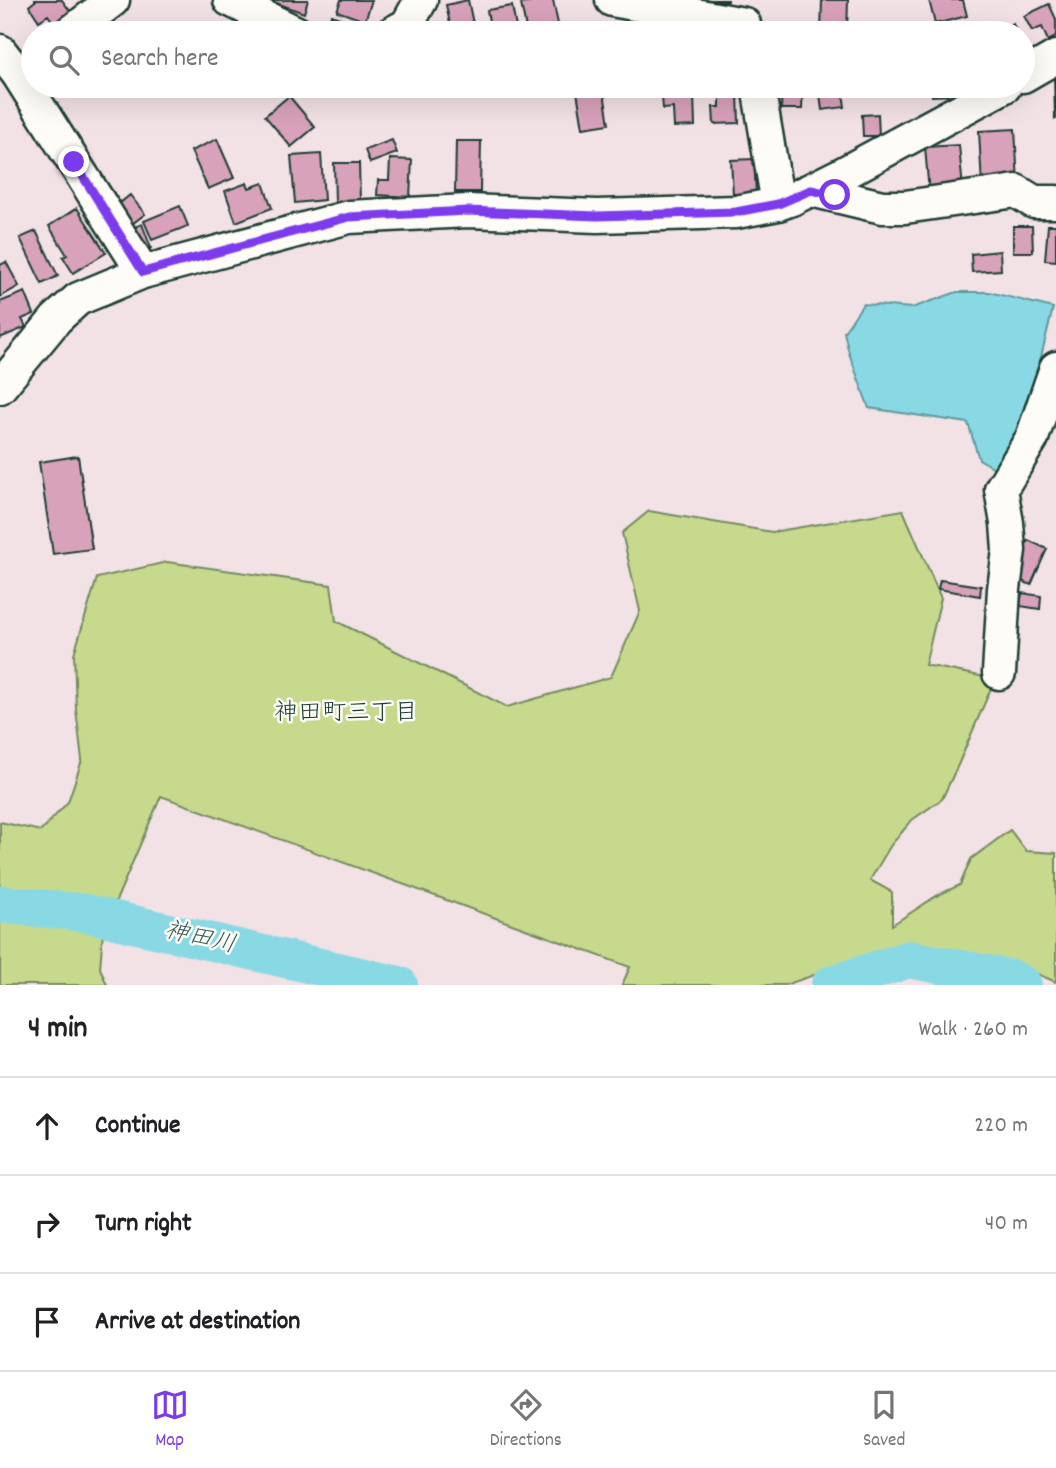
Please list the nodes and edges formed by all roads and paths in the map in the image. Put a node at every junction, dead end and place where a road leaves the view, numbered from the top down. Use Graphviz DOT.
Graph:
graph roads {
  1 [pos="113,0"];
  2 [pos="230,0"];
  3 [pos="421,0"];
  4 [pos="612,0"];
  5 [pos="743,19"];
  6 [pos="86,21"];
  7 [pos="273,21"];
  8 [pos="409,21"];
  9 [pos="1056,57"];
  10 [pos="1035,69"];
  11 [pos="39,98"];
  12 [pos="760,98"];
  13 [pos="983,98"];
  14 [pos="811,190"];
  15 [pos="1056,202"];
  16 [pos="778,204"];
  17 [pos="143,272"];
  18 [pos="1056,368"];
  19 [pos="0,387"];
  20 [pos="999,673"];
  1 -- 6 [label="street"];
  2 -- 7 [label="street"];
  3 -- 8 [label="street"];
  4 -- 5 [label="street"];
  9 -- 10 [label="street"];
  11 -- 17 [label="street"];
  12 -- 16 [label="street"];
  13 -- 14 [label="street"];
  14 -- 15 [label="street"];
  14 -- 16 [label="street"];
  16 -- 17 [label="street"];
  17 -- 19 [label="street"];
  18 -- 20 [label="street"];
}
